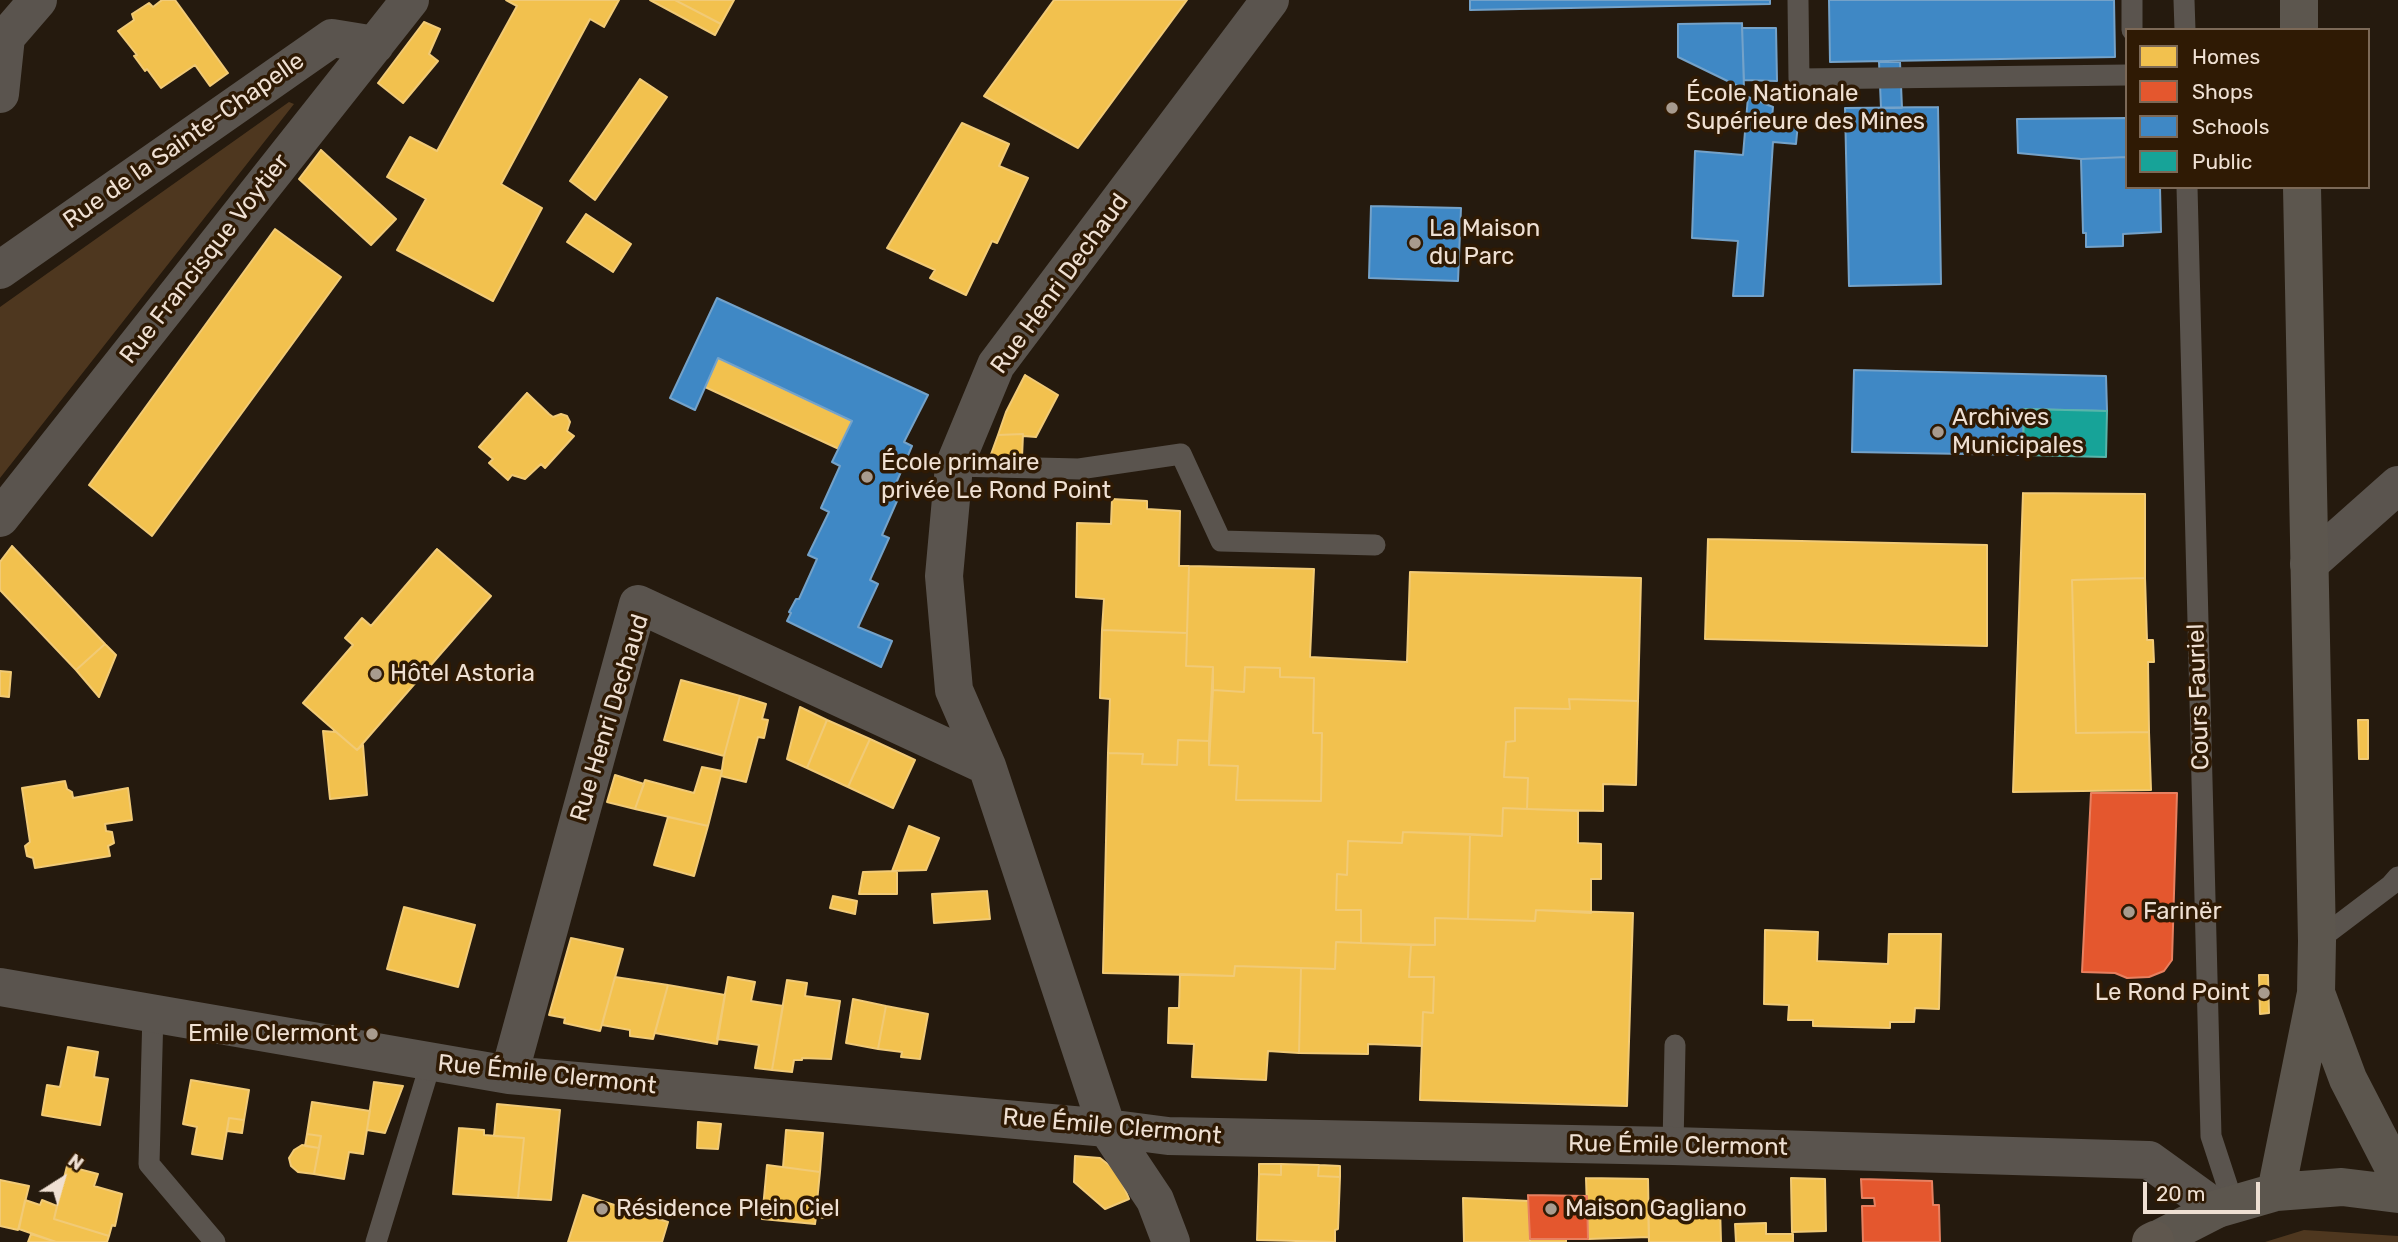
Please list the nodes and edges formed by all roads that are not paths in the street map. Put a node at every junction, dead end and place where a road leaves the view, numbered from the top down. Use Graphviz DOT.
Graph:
graph roads {
  1 [pos="38,0"];
  2 [pos="410,0"];
  3 [pos="1270,0"];
  4 [pos="1798,0"];
  5 [pos="2132,0"];
  6 [pos="2184,0"];
  7 [pos="2299,0"];
  8 [pos="2132,28"];
  9 [pos="2185,28"];
  10 [pos="2299,28"];
  11 [pos="375,45"];
  12 [pos="2,54"];
  13 [pos="2125,75"];
  14 [pos="0,94"];
  15 [pos="2187,189"];
  16 [pos="2302,189"];
  17 [pos="0,270"];
  18 [pos="954,466"];
  19 [pos="2398,485"];
  20 [pos="0,518"];
  21 [pos="1375,545"];
  22 [pos="2309,564"];
  23 [pos="987,766"];
  24 [pos="2398,877"];
  25 [pos="2317,941"];
  26 [pos="0,987"];
  27 [pos="2316,993"];
  28 [pos="153,1012"];
  29 [pos="1675,1045"];
  30 [pos="432,1062"];
  31 [pos="509,1075"];
  32 [pos="1107,1128"];
  33 [pos="1673,1146"];
  34 [pos="2398,1176"];
  35 [pos="2276,1192"];
  36 [pos="2398,1194"];
  37 [pos="2225,1206"];
  38 [pos="2153,1241"];
  39 [pos="215,1242"];
  40 [pos="376,1242"];
  41 [pos="1171,1242"];
  1 -- 12 [label="street"];
  2 -- 11 [label="street, Rue Francisque Voytier"];
  3 -- 18 [label="street, Rue Henri Dechaud"];
  4 -- 13 [label="lane"];
  5 -- 8 [label="lane"];
  6 -- 9 [label="lane"];
  7 -- 10 [label="main road"];
  11 -- 17 [label="street, Rue de la Sainte-Chapelle"];
  11 -- 20 [label="street, Rue Francisque Voytier"];
  12 -- 14 [label="street"];
  15 -- 37 [label="lane, Cours Fauriel"];
  16 -- 22 [label="main road"];
  18 -- 21 [label="lane"];
  18 -- 23 [label="street, Rue Henri Dechaud"];
  19 -- 22 [label="street"];
  22 -- 25 [label="main road"];
  23 -- 31 [label="street, Rue Henri Dechaud"];
  23 -- 32 [label="street, Rue Henri Dechaud"];
  24 -- 25 [label="lane"];
  25 -- 27 [label="main road"];
  26 -- 28 [label="street, Rue Émile Clermont"];
  27 -- 34 [label="main road"];
  27 -- 35 [label="main road"];
  28 -- 30 [label="street, Rue Émile Clermont"];
  28 -- 39 [label="lane"];
  29 -- 33 [label="lane"];
  30 -- 31 [label="street, Rue Émile Clermont"];
  30 -- 40 [label="lane"];
  31 -- 32 [label="street, Rue Émile Clermont"];
  32 -- 33 [label="street, Rue Émile Clermont"];
  32 -- 41 [label="street, Rue Henri Dechaud"];
  33 -- 37 [label="street, Rue Émile Clermont"];
  35 -- 36 [label="main road"];
  35 -- 37 [label="main road"];
  37 -- 38 [label="main road"];
}
